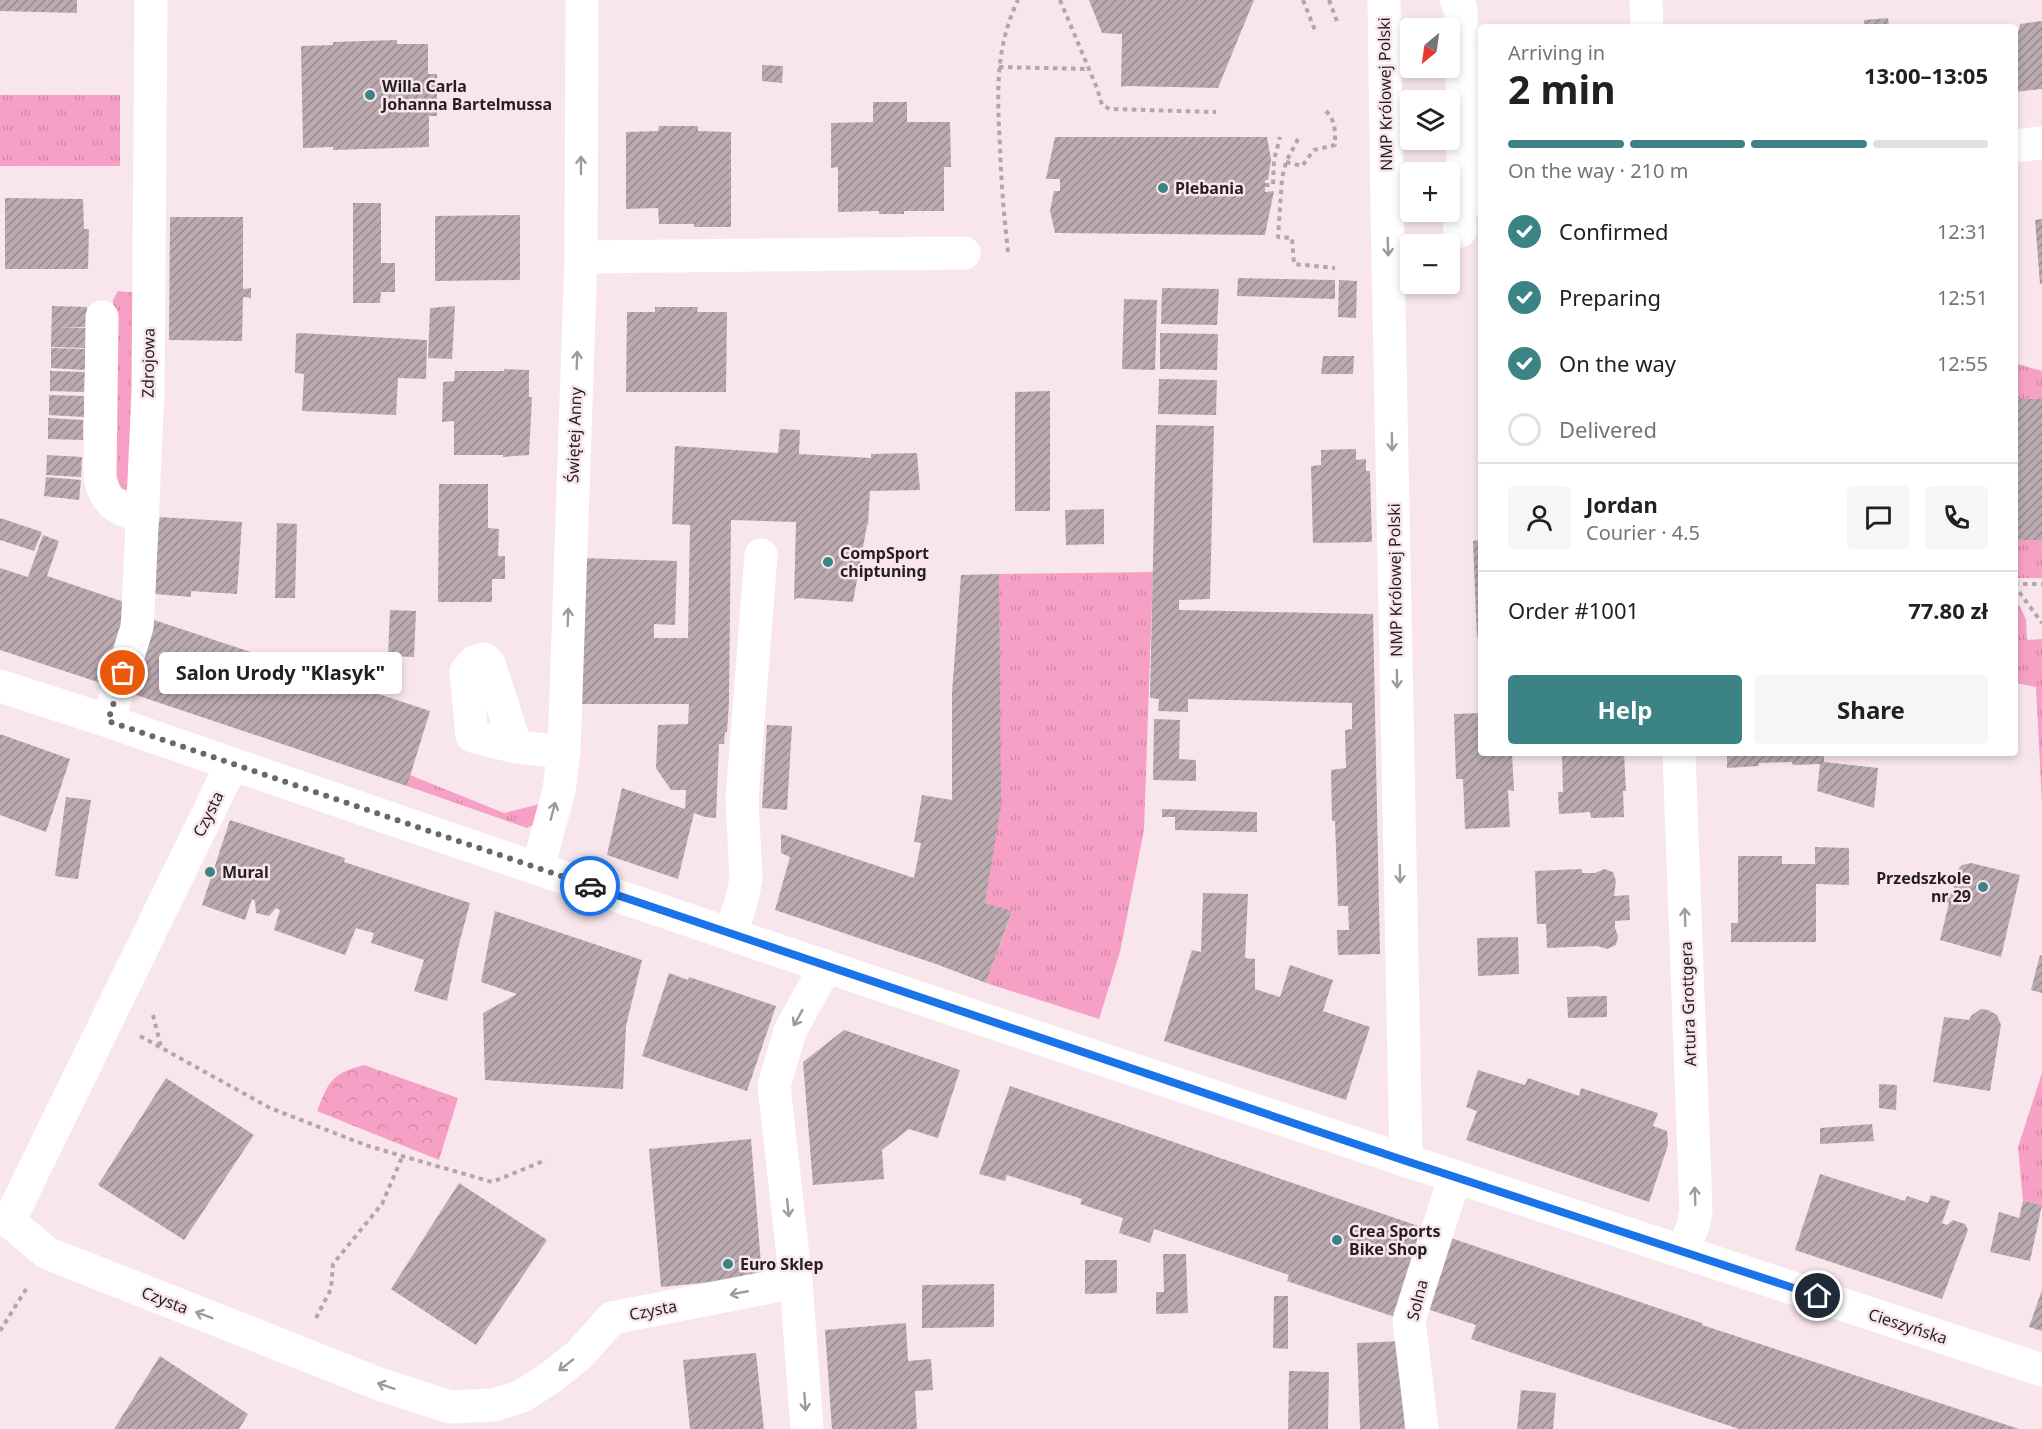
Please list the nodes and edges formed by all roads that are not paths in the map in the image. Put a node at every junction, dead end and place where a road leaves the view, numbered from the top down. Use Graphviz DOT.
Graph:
graph roads {
  1 [pos="151,0"];
  2 [pos="582,0"];
  3 [pos="1384,0"];
  4 [pos="1456,0"];
  5 [pos="1646,0"];
  6 [pos="1647,24"];
  7 [pos="2042,143"];
  8 [pos="2018,146"];
  9 [pos="1398,208"];
  10 [pos="1463,209"];
  11 [pos="964,253"];
  12 [pos="581,257"];
  13 [pos="102,317"];
  14 [pos="143,518"];
  15 [pos="761,555"];
  16 [pos="0,686"];
  17 [pos="108,721"];
  18 [pos="516,747"];
  19 [pos="564,752"];
  20 [pos="1679,756"];
  21 [pos="232,764"];
  22 [pos="538,868"];
  23 [pos="731,934"];
  24 [pos="826,966"];
  25 [pos="1406,1161"];
  26 [pos="1455,1176"];
  27 [pos="1683,1252"];
  28 [pos="796,1282"];
  29 [pos="2042,1370"];
  30 [pos="807,1429"];
  31 [pos="1422,1429"];
  1 -- 14 [label="street, Zdrojowa"];
  12 -- 2 [label="street, Świętej Anny, one-way"];
  3 -- 9 [label="street, NMP Królowej Polski"];
  4 -- 10 [label="street"];
  5 -- 6 [label="street"];
  7 -- 8 [label="street"];
  9 -- 25 [label="street, NMP Królowej Polski, one-way"];
  11 -- 12 [label="street"];
  19 -- 12 [label="street, Świętej Anny, one-way"];
  13 -- 14 [label="street"];
  14 -- 17 [label="street, Zdrojowa"];
  15 -- 23 [label="street"];
  16 -- 17 [label="street, Cieszyńska"];
  17 -- 21 [label="street, Cieszyńska"];
  18 -- 19 [label="street"];
  22 -- 19 [label="street, Świętej Anny, one-way"];
  27 -- 20 [label="street, Artura Grottgera, one-way"];
  21 -- 22 [label="street, Cieszyńska"];
  28 -- 21 [label="street, Czysta, one-way"];
  22 -- 23 [label="street, Cieszyńska"];
  23 -- 24 [label="street, Cieszyńska"];
  24 -- 25 [label="street, Cieszyńska"];
  24 -- 28 [label="street, one-way"];
  25 -- 26 [label="street, Cieszyńska"];
  26 -- 27 [label="street, Cieszyńska"];
  26 -- 31 [label="street, Solna"];
  27 -- 29 [label="street, Cieszyńska"];
  28 -- 30 [label="street, one-way"];
}
